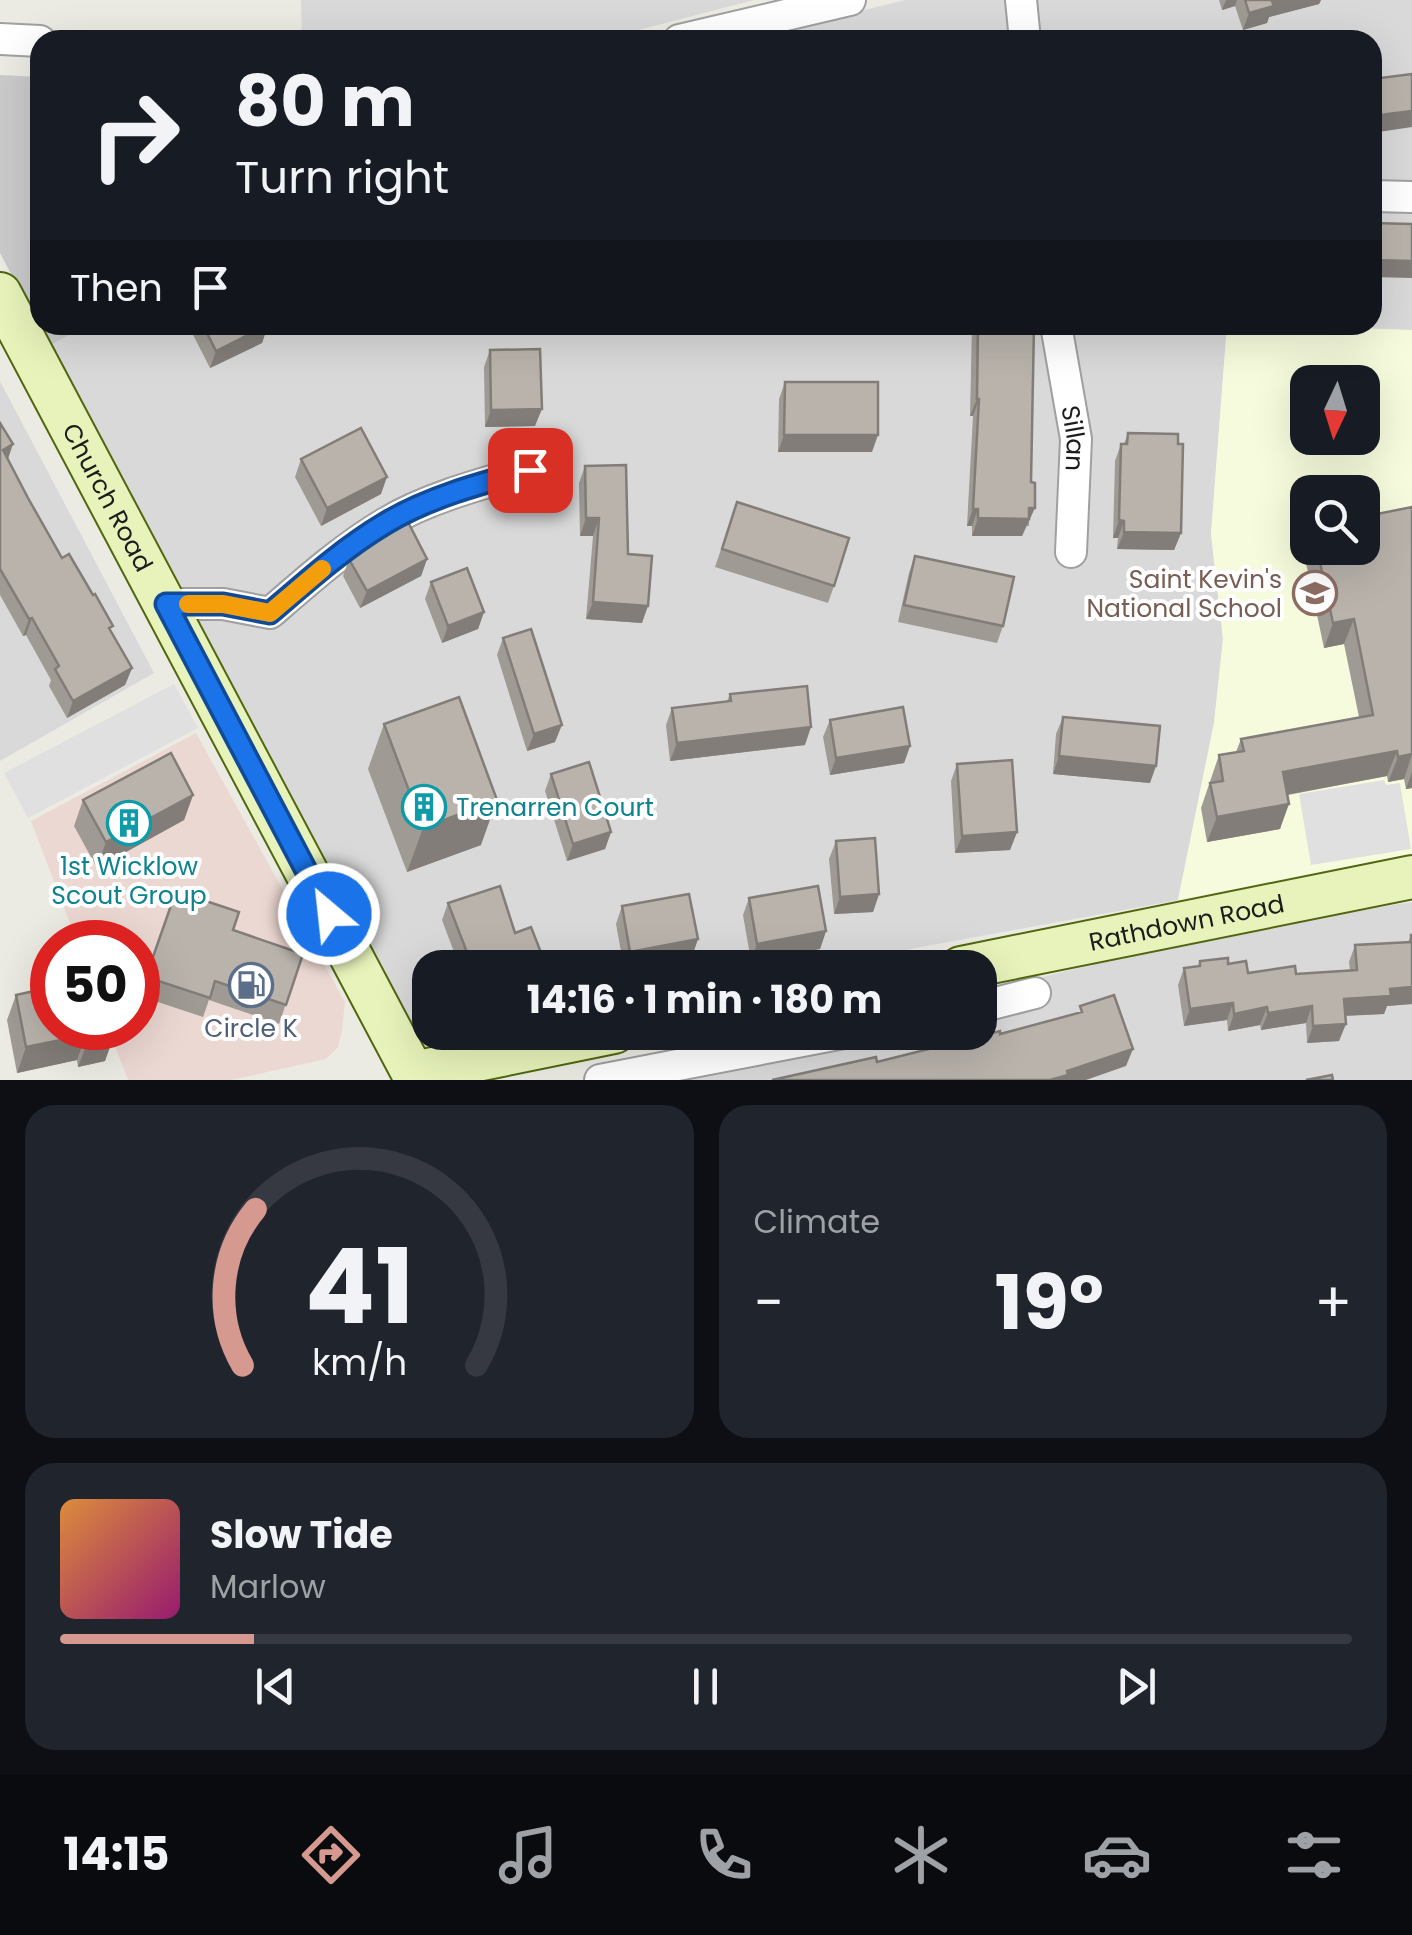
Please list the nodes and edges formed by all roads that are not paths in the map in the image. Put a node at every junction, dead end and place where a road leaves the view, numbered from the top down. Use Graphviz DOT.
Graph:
graph roads {
  1 [pos="850,0"];
  2 [pos="1021,0"];
  3 [pos="722,30"];
  4 [pos="1023,30"];
  5 [pos="0,39"];
  6 [pos="30,40"];
  7 [pos="1382,196"];
  8 [pos="1412,197"];
  9 [pos="5,314"];
  10 [pos="1058,335"];
  11 [pos="530,470"];
  12 [pos="1071,552"];
  13 [pos="166,604"];
  14 [pos="1412,877"];
  15 [pos="997,962"];
  16 [pos="1036,993"];
  17 [pos="997,1002"];
  18 [pos="549,1050"];
  19 [pos="755,1050"];
  20 [pos="480,1069"];
  21 [pos="399,1076"];
  22 [pos="600,1080"];
  1 -- 3 [label="street"];
  2 -- 4 [label="street"];
  5 -- 6 [label="street"];
  7 -- 8 [label="street"];
  9 -- 13 [label="main road, Church Road"];
  10 -- 12 [label="street, Sillan"];
  11 -- 13 [label="street"];
  13 -- 21 [label="main road, Church Road"];
  14 -- 15 [label="main road, Rathdown Road"];
  16 -- 17 [label="street"];
  18 -- 20 [label="main road"];
  19 -- 22 [label="street"];
  20 -- 21 [label="main road"];
}
